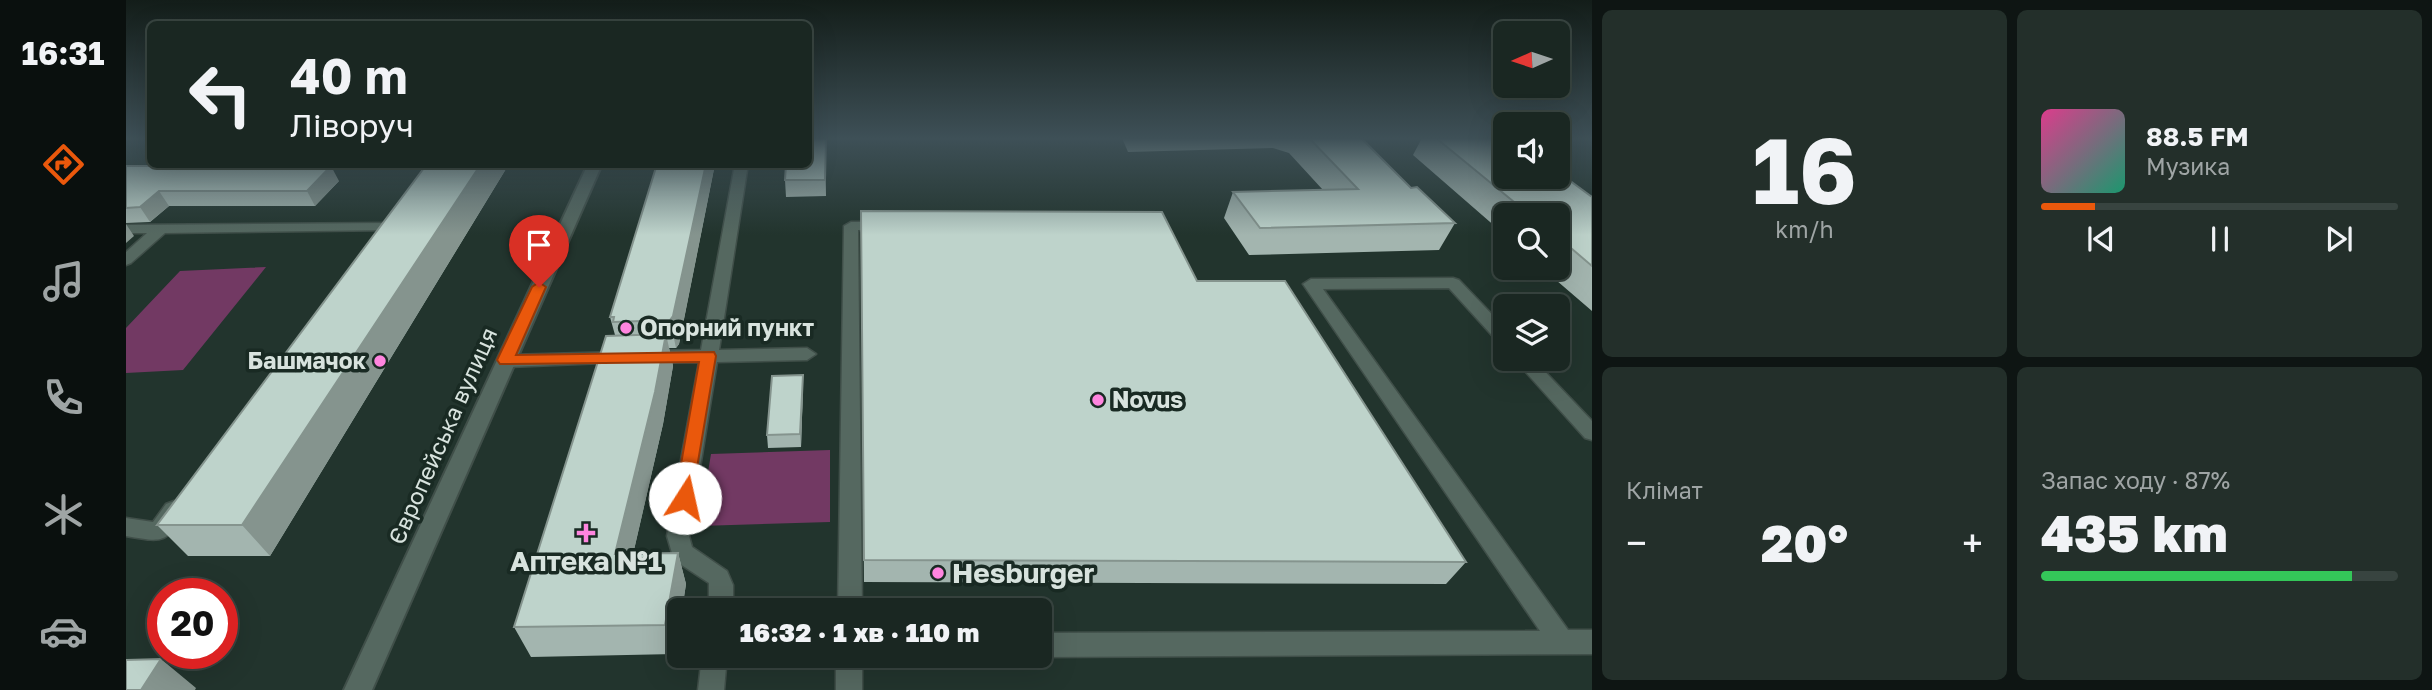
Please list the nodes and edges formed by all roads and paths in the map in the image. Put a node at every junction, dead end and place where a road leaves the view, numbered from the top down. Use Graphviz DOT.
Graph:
graph roads {
  1 [pos="591,170"];
  2 [pos="741,170"];
  3 [pos="907,225"];
  4 [pos="126,229"];
  5 [pos="161,229"];
  6 [pos="371,248"];
  7 [pos="126,260"];
  8 [pos="1493,326"];
  9 [pos="807,354"];
  10 [pos="708,356"];
  11 [pos="506,360"];
  12 [pos="1534,371"];
  13 [pos="1592,433"];
  14 [pos="182,499"];
  15 [pos="126,527"];
  16 [pos="721,598"];
  17 [pos="849,598"];
  18 [pos="1563,642"];
  19 [pos="1592,642"];
  20 [pos="1052,645"];
  21 [pos="714,668"];
  22 [pos="849,668"];
  23 [pos="358,690"];
  24 [pos="711,690"];
  25 [pos="849,690"];
  1 -- 11 [label="street, Європейська вулиця"];
  2 -- 10 [label="lane"];
  3 -- 17 [label="lane"];
  4 -- 5 [label="lane"];
  5 -- 6 [label="lane"];
  5 -- 7 [label="lane"];
  8 -- 18 [label="lane"];
  9 -- 10 [label="lane"];
  10 -- 11 [label="lane"];
  10 -- 16 [label="lane"];
  11 -- 23 [label="street, Європейська вулиця"];
  12 -- 13 [label="lane"];
  14 -- 15 [label="lane"];
  18 -- 19 [label="lane"];
  18 -- 20 [label="lane"];
  21 -- 24 [label="lane"];
  22 -- 25 [label="lane"];
}
